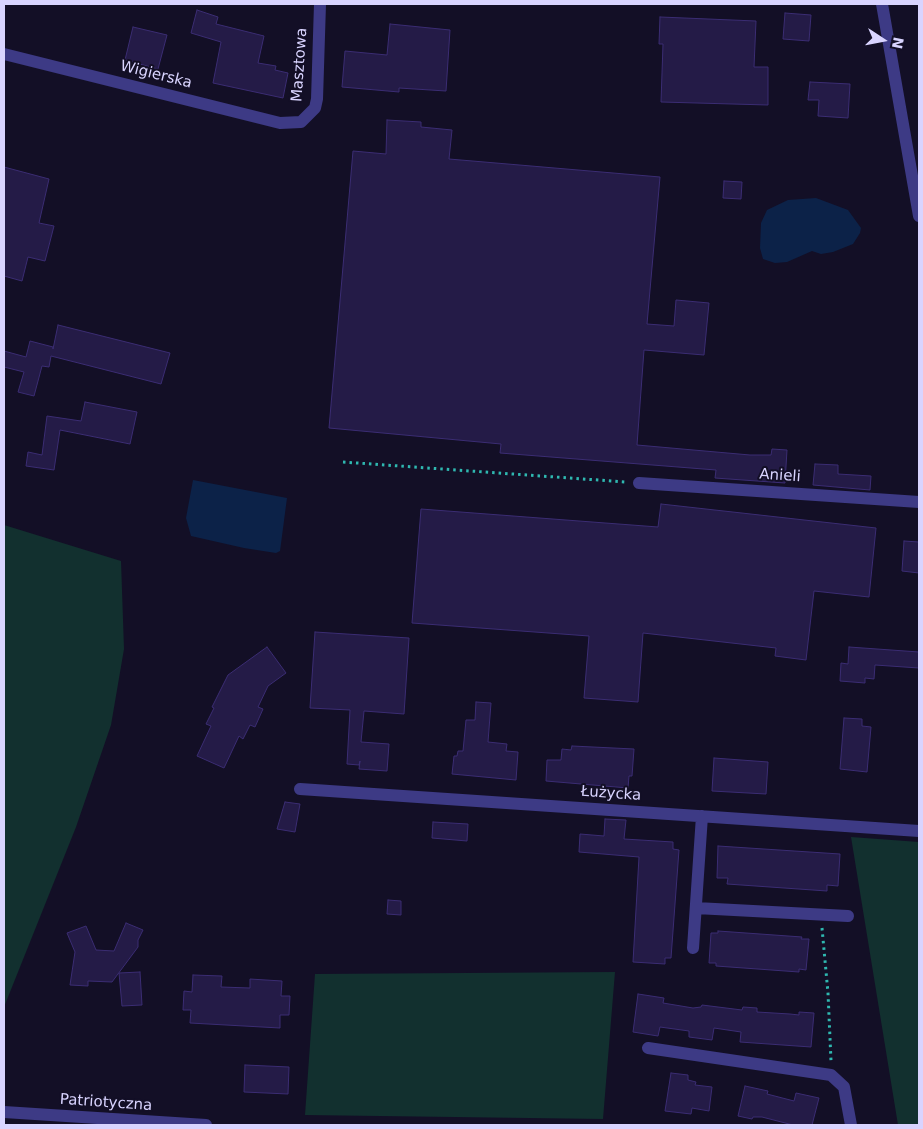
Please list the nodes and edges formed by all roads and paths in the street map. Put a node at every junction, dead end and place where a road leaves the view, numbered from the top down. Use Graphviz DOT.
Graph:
graph roads {
  1 [pos="320,4"];
  2 [pos="882,4"];
  3 [pos="4,54"];
  4 [pos="300,122"];
  5 [pos="919,216"];
  6 [pos="342,462"];
  7 [pos="639,483"];
  8 [pos="919,502"];
  9 [pos="300,789"];
  10 [pos="702,816"];
  11 [pos="919,831"];
  12 [pos="696,908"];
  13 [pos="820,914"];
  14 [pos="848,916"];
  15 [pos="693,948"];
  16 [pos="648,1048"];
  17 [pos="831,1062"];
  18 [pos="4,1112"];
  19 [pos="206,1125"];
  20 [pos="851,1125"];
  1 -- 4 [label="street, Masztowa"];
  2 -- 5 [label="street"];
  3 -- 4 [label="street, Wigierska"];
  6 -- 7 [label="path"];
  7 -- 8 [label="street, Anieli"];
  9 -- 10 [label="street, Łużycka"];
  10 -- 11 [label="street, Łużycka"];
  10 -- 12 [label="street"];
  12 -- 13 [label="street"];
  12 -- 15 [label="street"];
  13 -- 14 [label="street"];
  13 -- 17 [label="path"];
  16 -- 20 [label="street"];
  18 -- 19 [label="street, Patriotyczna"];
}
